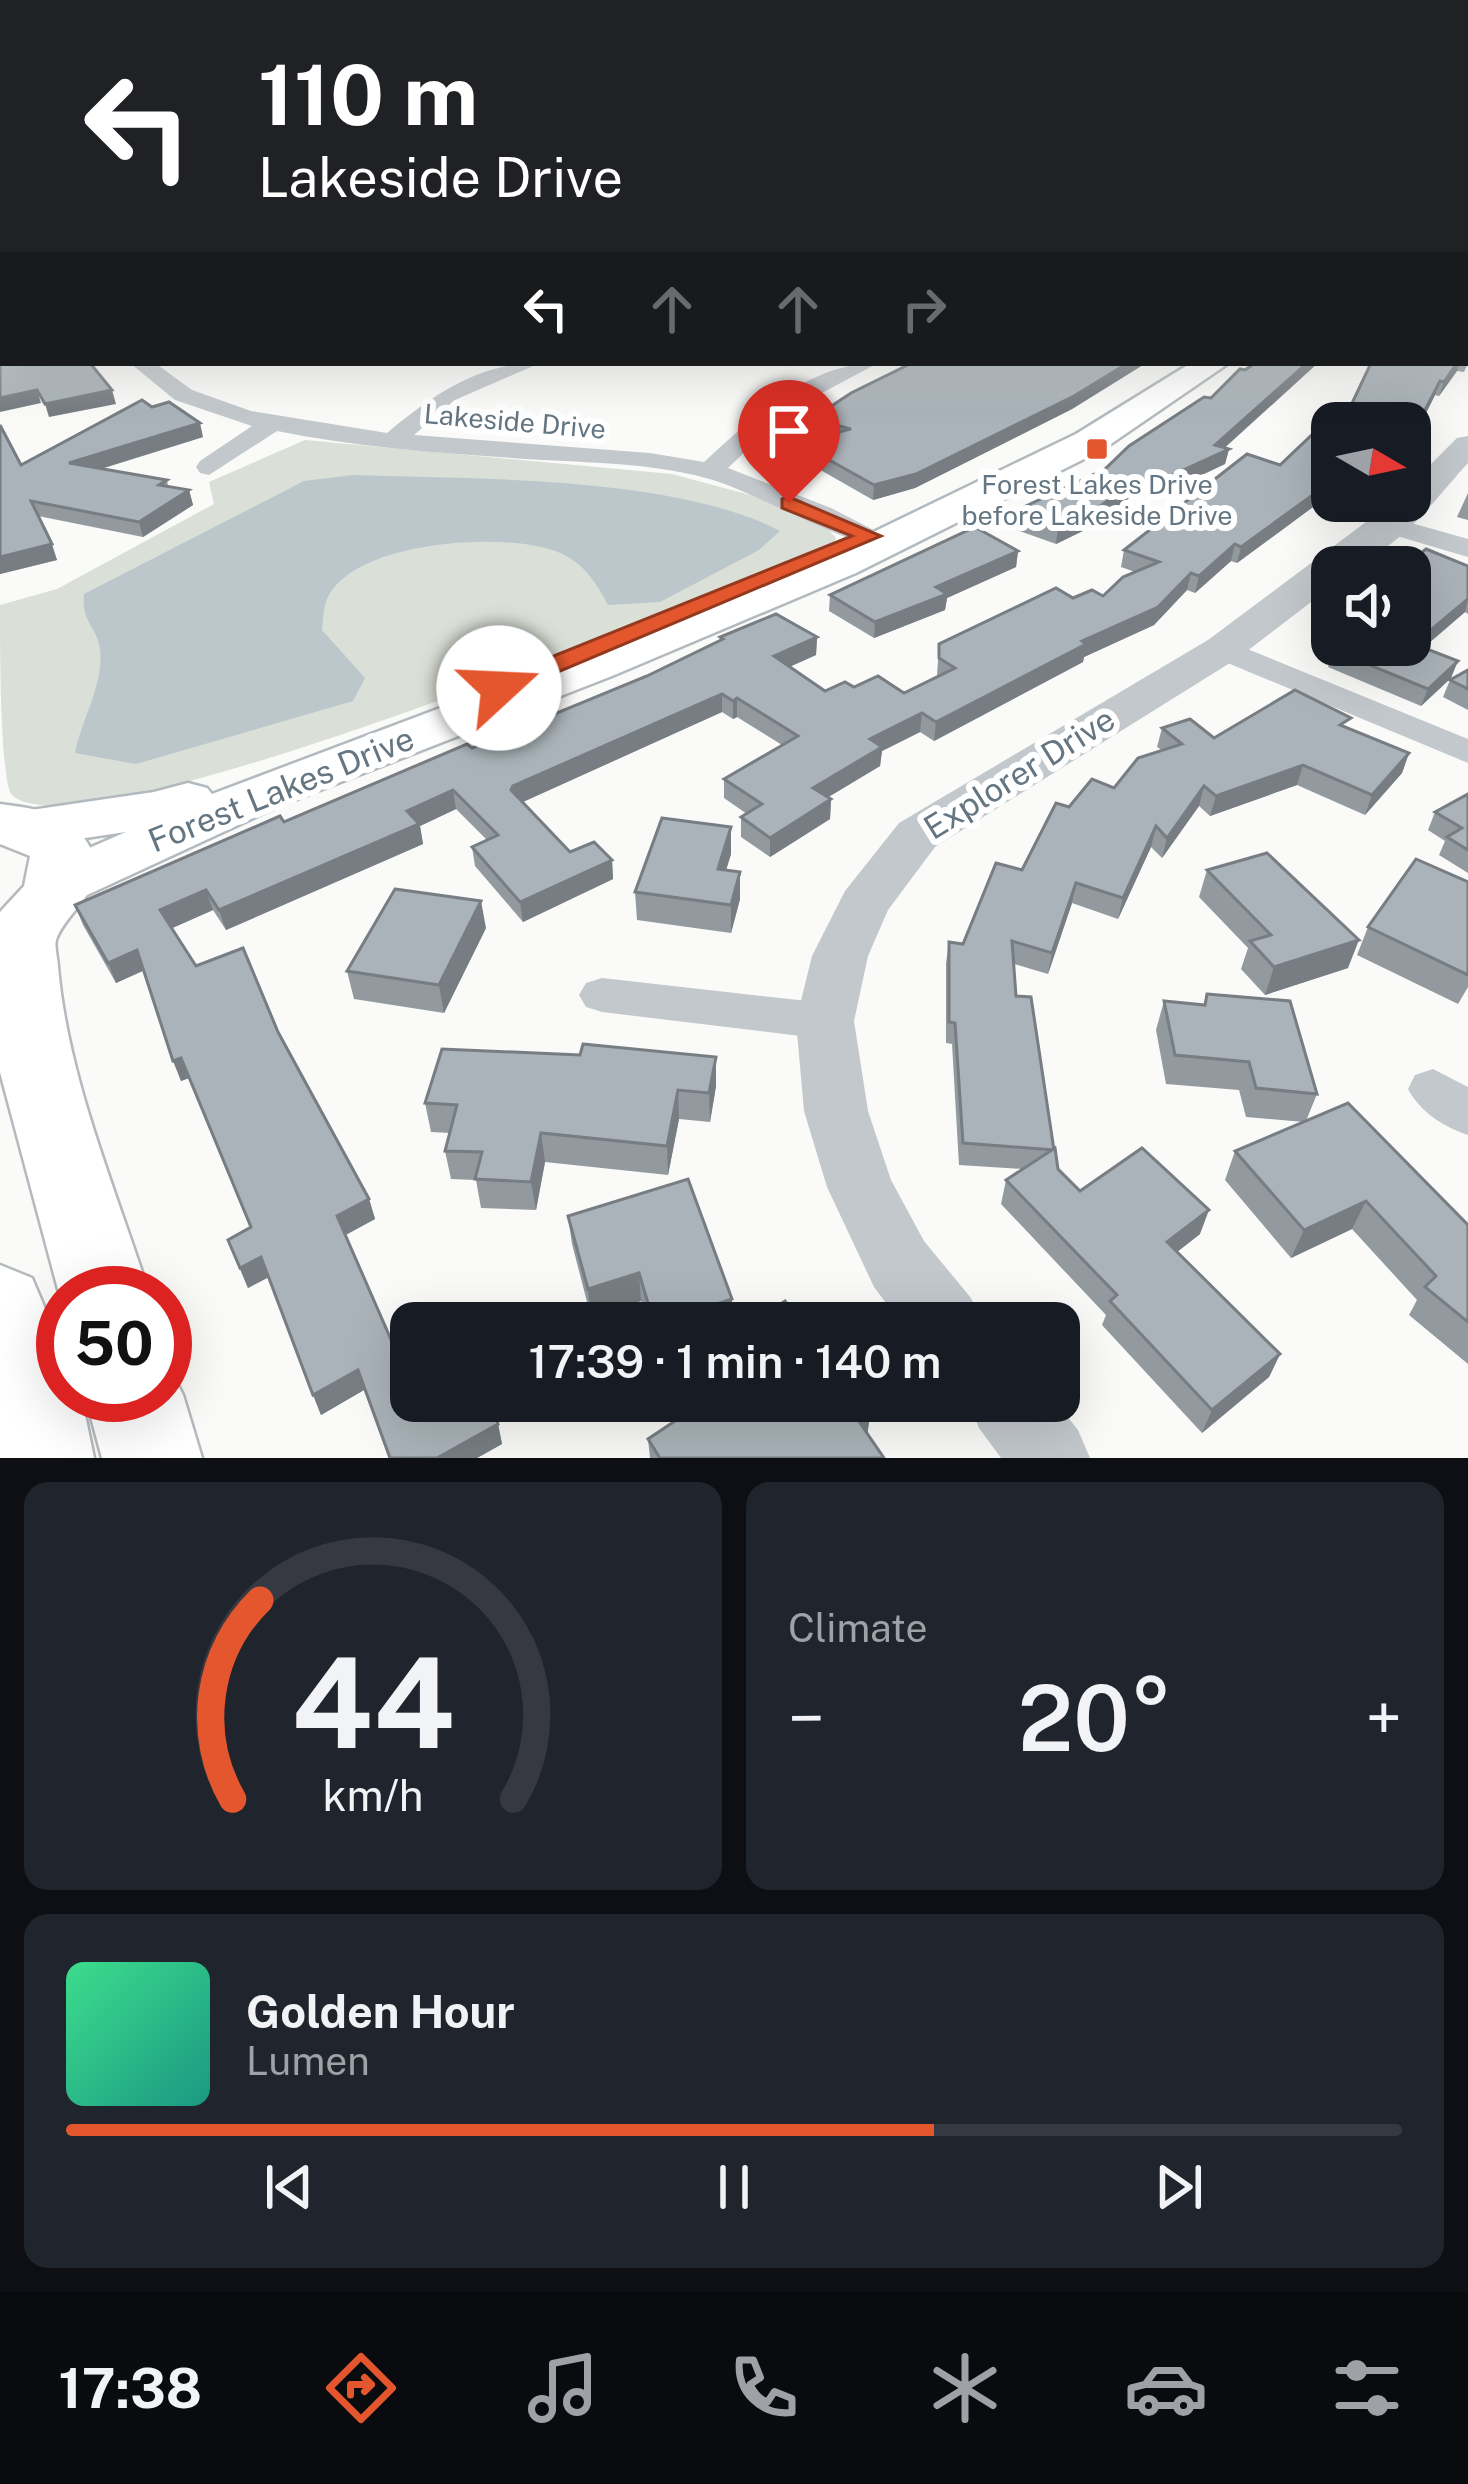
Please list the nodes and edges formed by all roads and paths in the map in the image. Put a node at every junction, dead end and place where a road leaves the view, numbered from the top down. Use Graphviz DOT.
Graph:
graph roads {
  1 [pos="144,366"];
  2 [pos="471,366"];
  3 [pos="521,366"];
  4 [pos="861,366"];
  5 [pos="1188,366"];
  6 [pos="1208,366"];
  7 [pos="496,375"];
  8 [pos="274,423"];
  9 [pos="393,440"];
  10 [pos="1468,445"];
  11 [pos="209,467"];
  12 [pos="710,471"];
  13 [pos="1390,525"];
  14 [pos="878,540"];
  15 [pos="1362,546"];
  16 [pos="1468,548"];
  17 [pos="1311,584"];
  18 [pos="1223,649"];
  19 [pos="1468,752"];
  20 [pos="23,883"];
  21 [pos="602,995"];
  22 [pos="825,1021"];
  23 [pos="96,1266"];
  24 [pos="929,1302"];
  25 [pos="0,1309"];
  26 [pos="142,1422"];
  27 [pos="1022,1422"];
  28 [pos="44,1458"];
  29 [pos="152,1458"];
  30 [pos="1050,1458"];
  1 -- 8 [label="street, Lakeside Drive"];
  2 -- 7 [label="street"];
  3 -- 7 [label="street"];
  4 -- 12 [label="street"];
  5 -- 14 [label="main road, Forest Lakes Drive"];
  6 -- 14 [label="main road, Forest Lakes Drive"];
  7 -- 9 [label="street"];
  8 -- 9 [label="street, Lakeside Drive"];
  8 -- 11 [label="street"];
  9 -- 12 [label="street, Lakeside Drive"];
  10 -- 13 [label="street, Explorer Drive"];
  12 -- 14 [label="street, Lakeside Drive"];
  13 -- 15 [label="street, Explorer Drive"];
  13 -- 16 [label="street"];
  14 -- 20 [label="main road, Forest Lakes Drive"];
  17 -- 18 [label="street, Explorer Drive"];
  18 -- 19 [label="street"];
  18 -- 22 [label="street, Explorer Drive"];
  20 -- 23 [label="main road"];
  21 -- 22 [label="street"];
  22 -- 24 [label="street, Explorer Drive"];
  25 -- 28 [label="main road"];
  26 -- 29 [label="main road"];
  27 -- 30 [label="street"];
}
